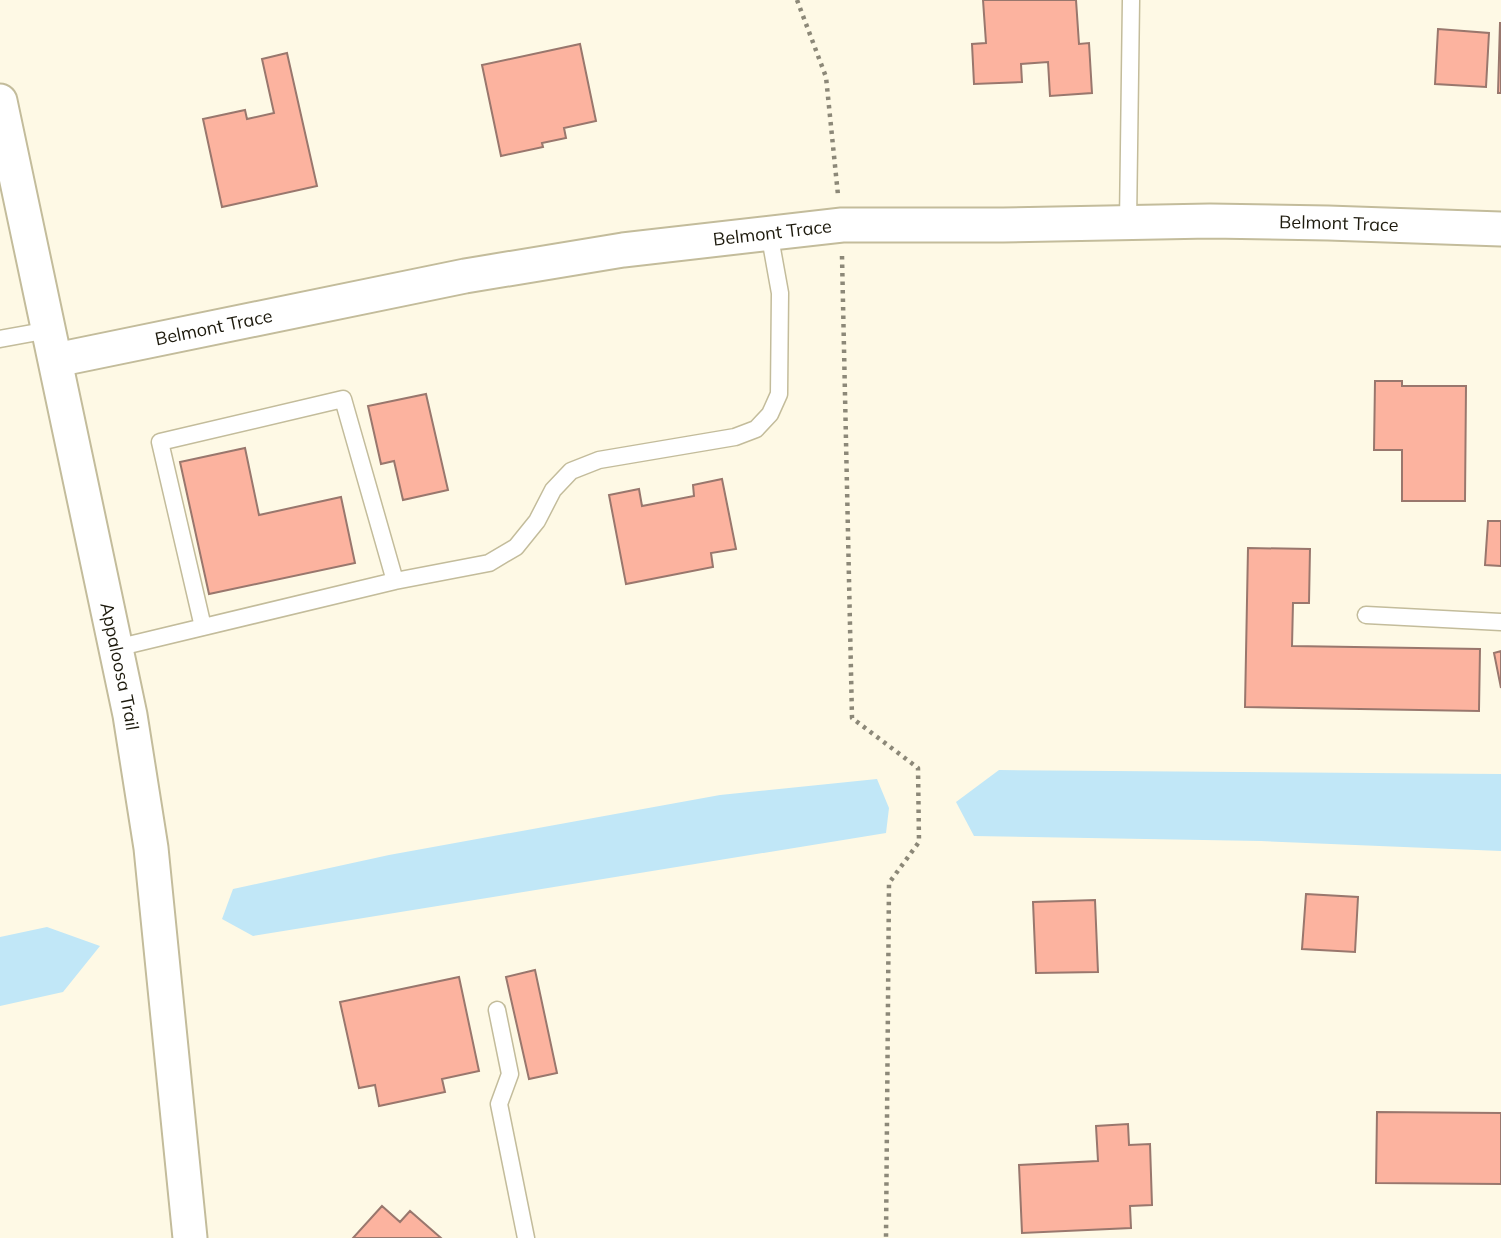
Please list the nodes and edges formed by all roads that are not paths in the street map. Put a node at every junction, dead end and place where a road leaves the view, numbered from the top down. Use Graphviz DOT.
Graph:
graph roads {
  1 [pos="1131,0"];
  2 [pos="0,101"];
  3 [pos="1128,223"];
  4 [pos="1501,229"];
  5 [pos="769,232"];
  6 [pos="0,339"];
  7 [pos="53,345"];
  8 [pos="396,581"];
  9 [pos="1366,615"];
  10 [pos="1501,622"];
  11 [pos="203,627"];
  12 [pos="116,648"];
  13 [pos="497,1010"];
  14 [pos="190,1238"];
  15 [pos="526,1238"];
  1 -- 3 [label="lane"];
  2 -- 7 [label="street, Appaloosa Trail"];
  3 -- 4 [label="street, Belmont Trace"];
  3 -- 5 [label="street, Belmont Trace"];
  5 -- 7 [label="street, Belmont Trace"];
  5 -- 8 [label="lane"];
  6 -- 7 [label="lane"];
  7 -- 12 [label="street, Appaloosa Trail"];
  8 -- 11 [label="lane"];
  8 -- 11 [label="lane"];
  9 -- 10 [label="lane"];
  11 -- 12 [label="lane"];
  12 -- 14 [label="street, Appaloosa Trail"];
  13 -- 15 [label="lane"];
}
